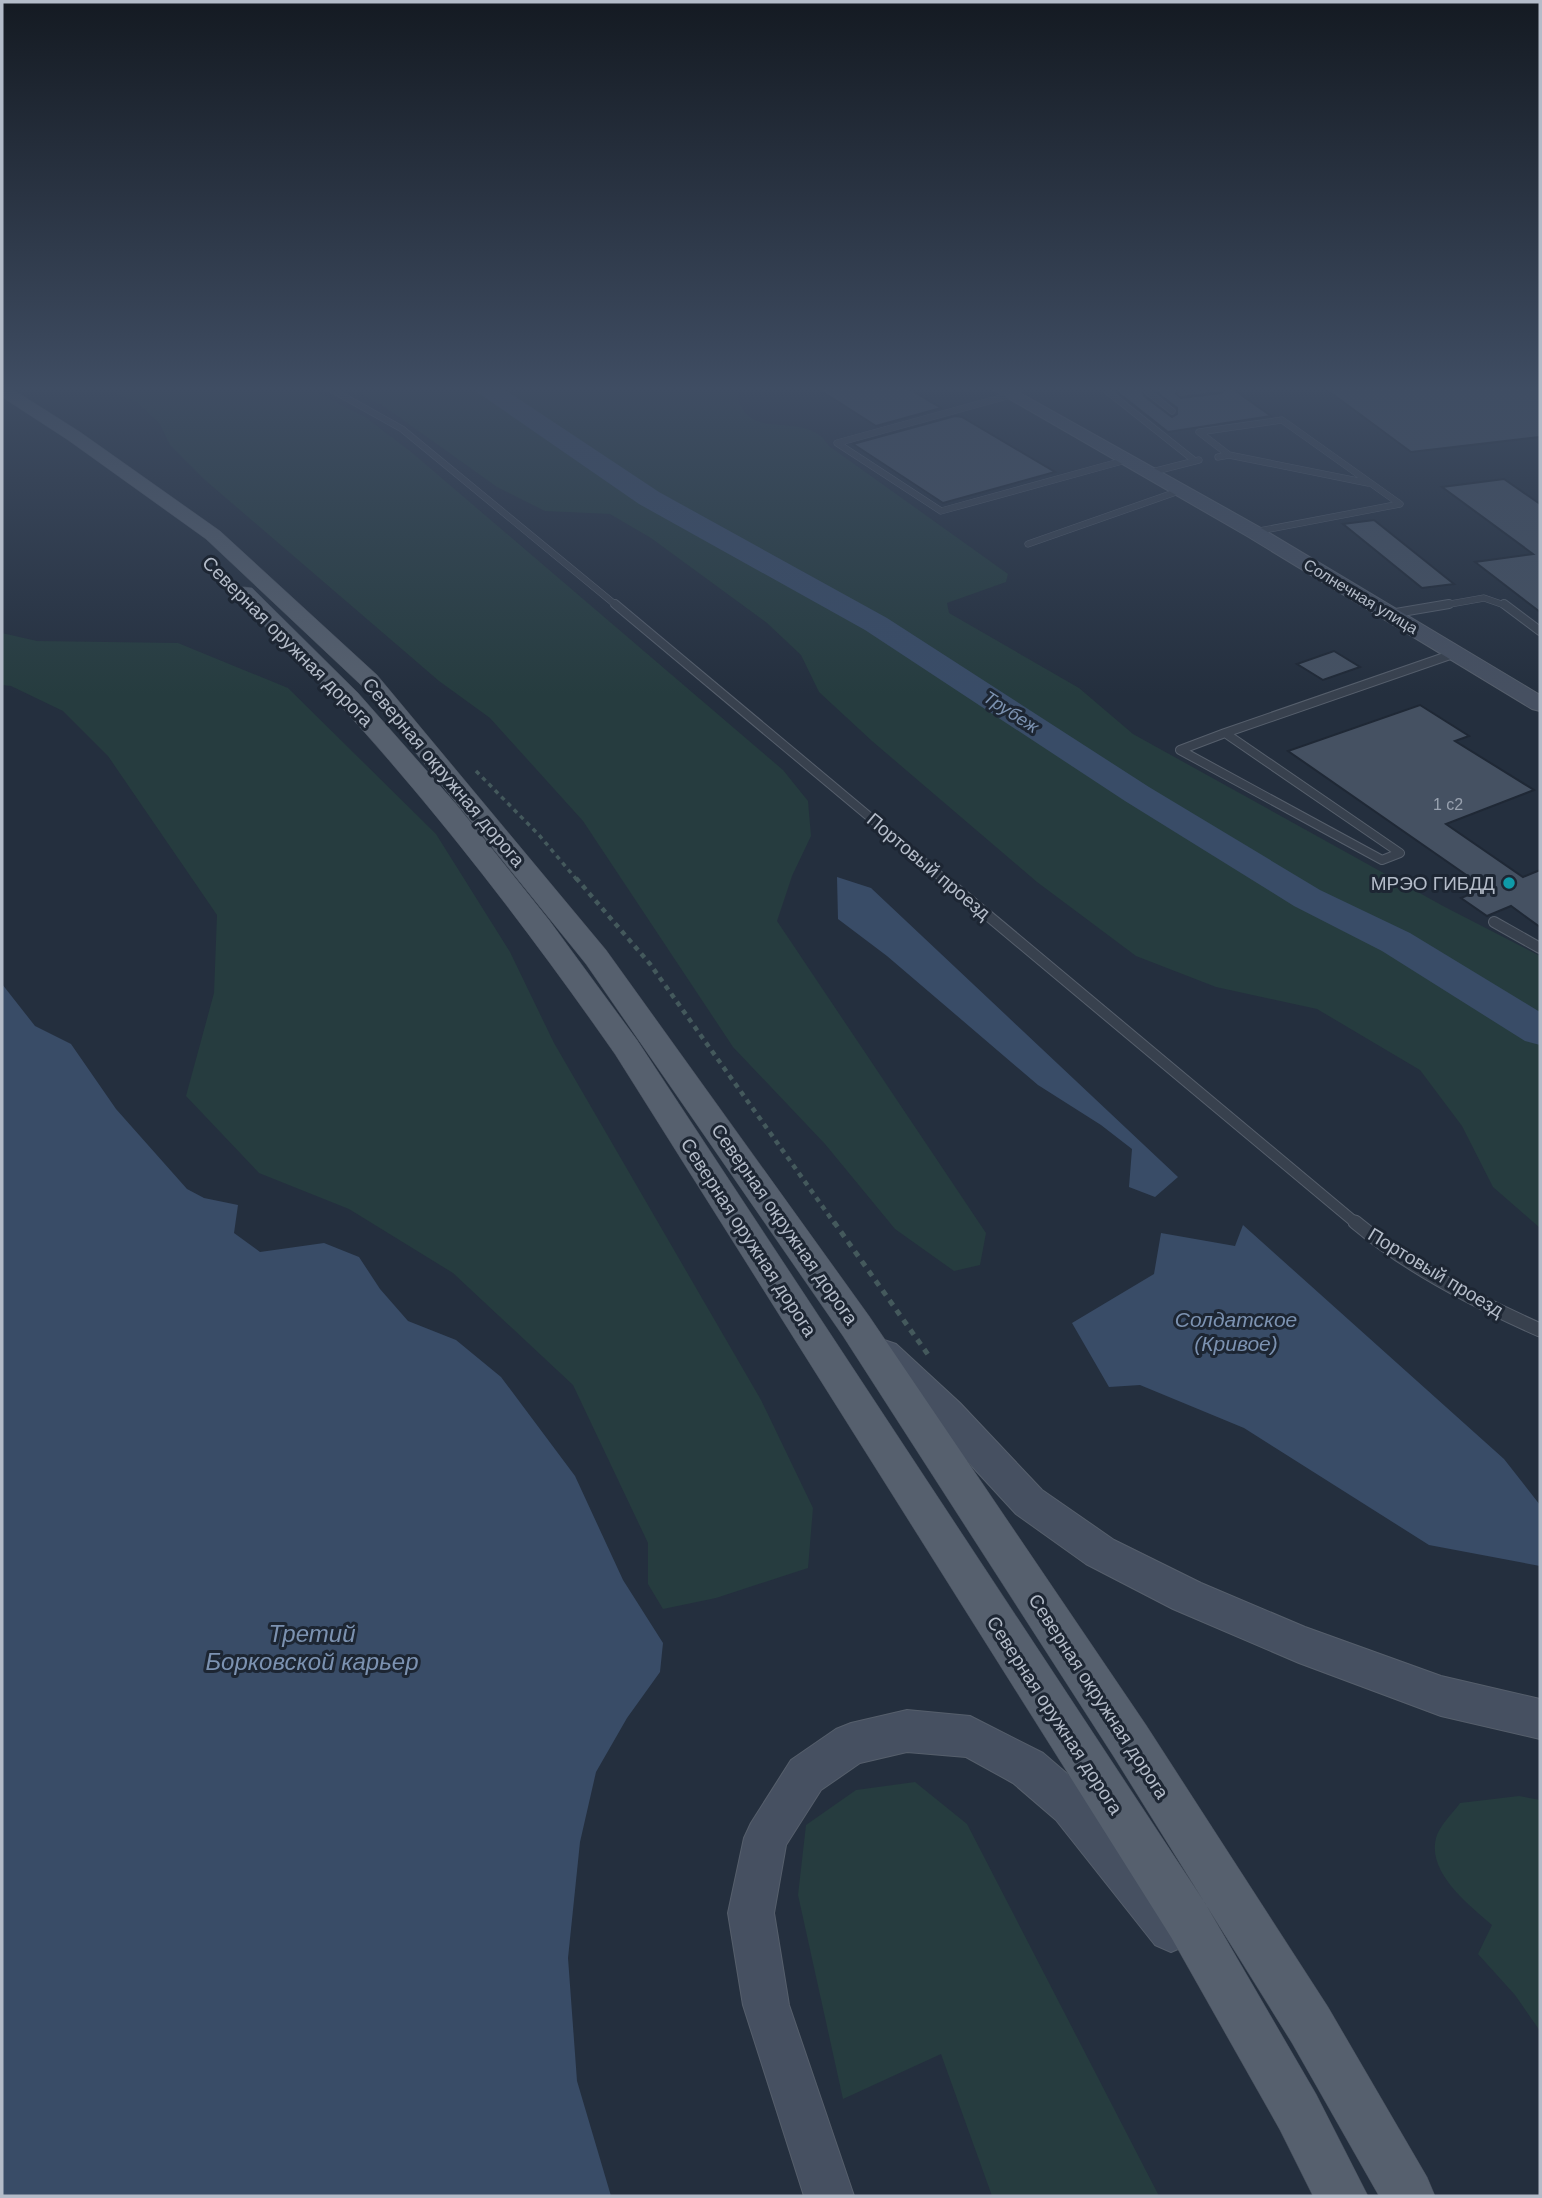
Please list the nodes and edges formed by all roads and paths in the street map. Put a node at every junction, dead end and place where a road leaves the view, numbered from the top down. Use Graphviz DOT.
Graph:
graph roads {
  1 [pos="118,490"];
  2 [pos="150,490"];
  3 [pos="479,490"];
  4 [pos="908,490"];
  5 [pos="1019,490"];
  6 [pos="1379,490"];
  7 [pos="1179,491"];
  8 [pos="1254,532"];
  9 [pos="1028,544"];
  10 [pos="1390,614"];
  11 [pos="1540,631"];
  12 [pos="1455,653"];
  13 [pos="1537,699"];
  14 [pos="1225,733"];
  15 [pos="472,767"];
  16 [pos="1494,922"];
  17 [pos="1540,948"];
  18 [pos="856,1326"];
  19 [pos="1540,1330"];
  20 [pos="930,1357"];
  21 [pos="1540,1719"];
  22 [pos="1247,2023"];
  23 [pos="829,2196"];
  24 [pos="1341,2196"];
  25 [pos="1408,2196"];
  1 -- 22 [label="main road, Северная оружная дорога"];
  2 -- 18 [label="main road, Северная окружная дорога"];
  3 -- 19 [label="lane, Портовый проезд"];
  4 -- 5 [label="lane"];
  6 -- 8 [label="lane"];
  7 -- 8 [label="main road, Солнечная улица"];
  7 -- 9 [label="lane"];
  8 -- 10 [label="main road, Солнечная улица"];
  10 -- 11 [label="lane"];
  10 -- 12 [label="main road, Солнечная улица"];
  12 -- 13 [label="main road, Солнечная улица"];
  12 -- 14 [label="lane"];
  14 -- 14 [label="lane"];
  15 -- 20 [label="path"];
  16 -- 17 [label="lane"];
  18 -- 21 [label="main road"];
  18 -- 25 [label="main road, Северная окружная дорога"];
  22 -- 23 [label="main road"];
  22 -- 24 [label="main road, Северная оружная дорога"];
}
